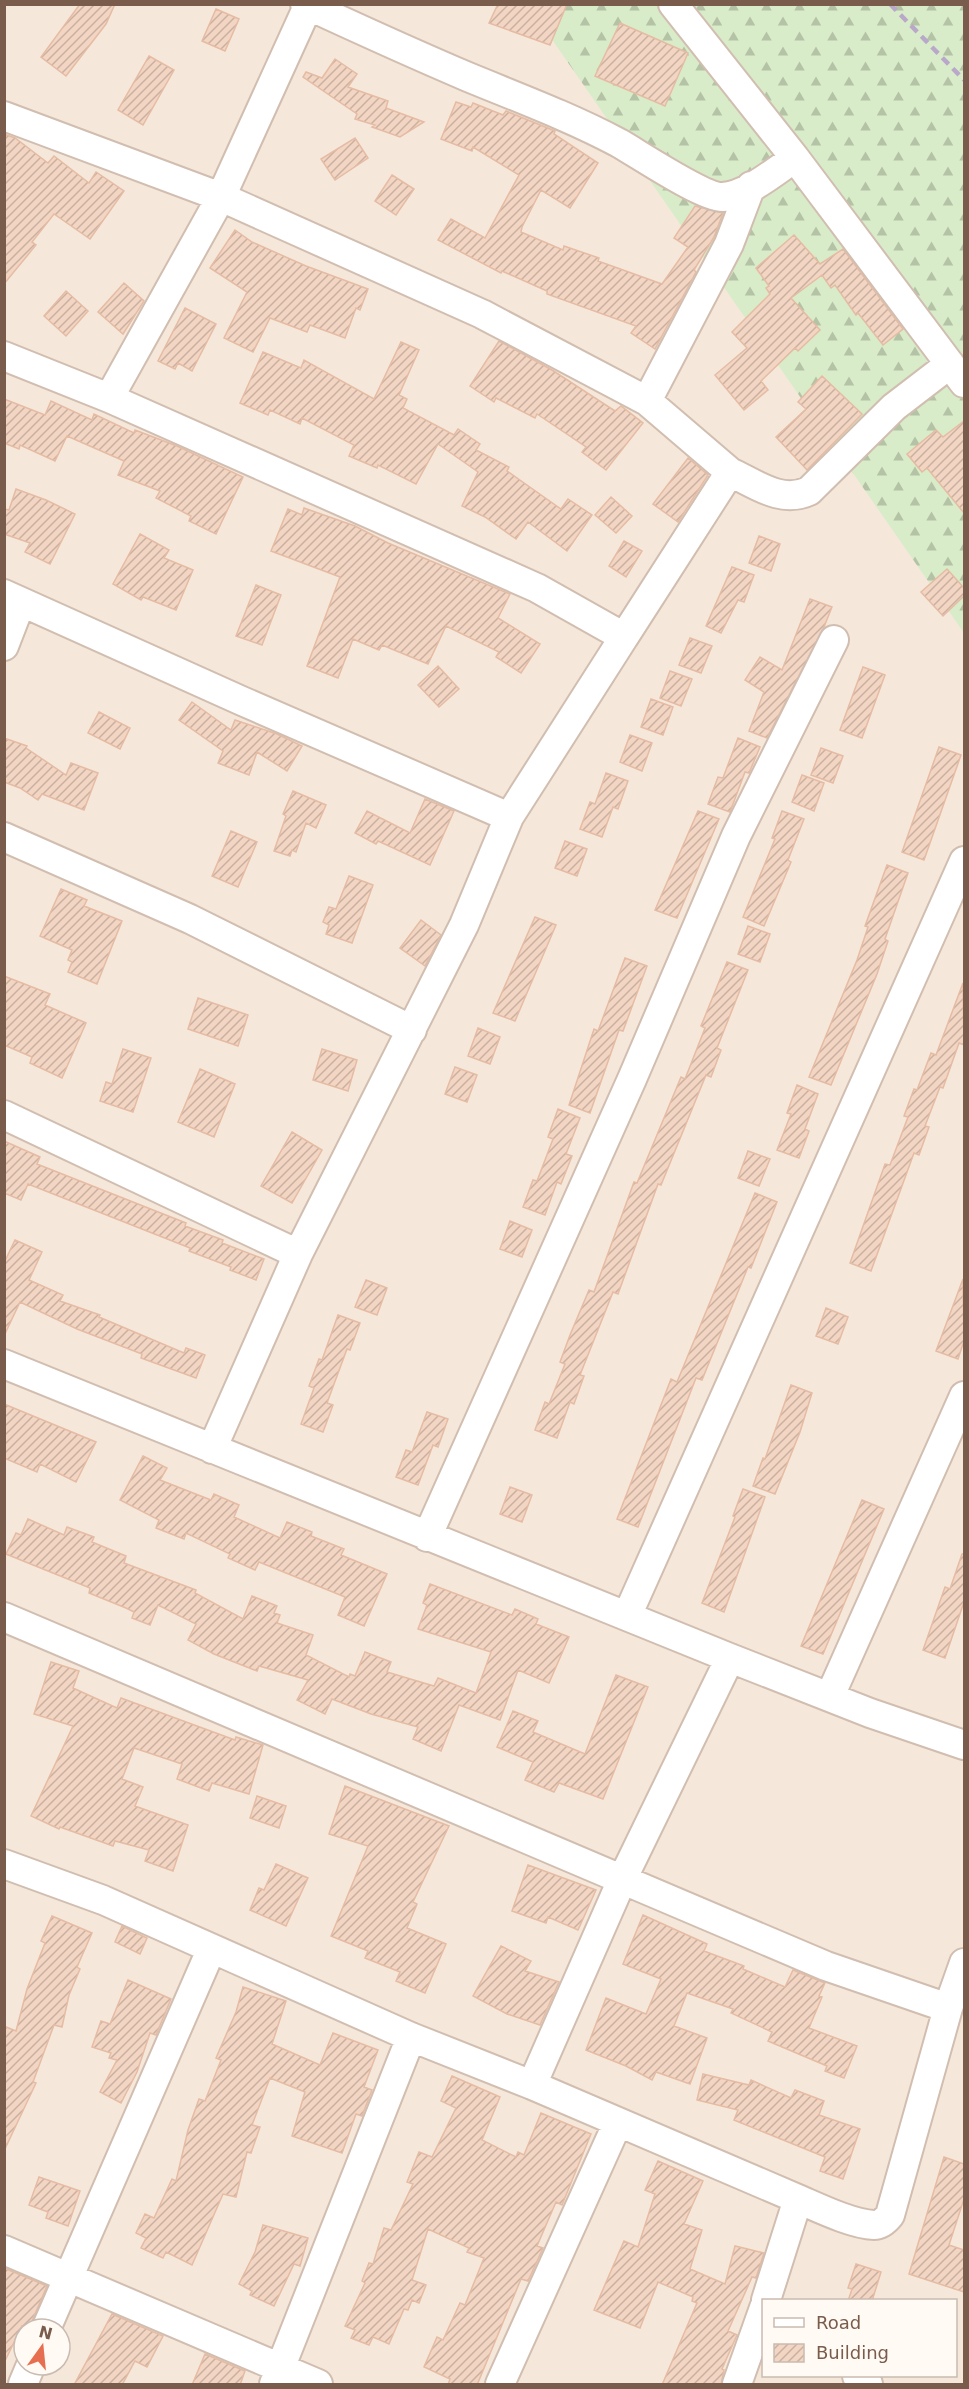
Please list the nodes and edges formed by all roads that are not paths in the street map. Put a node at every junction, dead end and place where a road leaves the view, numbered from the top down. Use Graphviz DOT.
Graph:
graph roads {
  1 [pos="673,4"];
  2 [pos="307,5"];
  3 [pos="4,116"];
  4 [pos="795,158"];
  5 [pos="751,186"];
  6 [pos="221,197"];
  7 [pos="4,356"];
  8 [pos="957,373"];
  9 [pos="109,398"];
  10 [pos="647,401"];
  11 [pos="730,472"];
  12 [pos="13,598"];
  13 [pos="624,637"];
  14 [pos="834,640"];
  15 [pos="4,646"];
  16 [pos="510,817"];
  17 [pos="4,837"];
  18 [pos="964,861"];
  19 [pos="412,1030"];
  20 [pos="4,1115"];
  21 [pos="298,1254"];
  22 [pos="4,1364"];
  23 [pos="964,1396"];
  24 [pos="213,1449"];
  25 [pos="427,1537"];
  26 [pos="627,1616"];
  27 [pos="4,1617"];
  28 [pos="730,1658"];
  29 [pos="830,1696"];
  30 [pos="964,1745"];
  31 [pos="4,1864"];
  32 [pos="622,1880"];
  33 [pos="211,1950"];
  34 [pos="964,1963"];
  35 [pos="948,2008"];
  36 [pos="411,2037"];
  37 [pos="532,2085"];
  38 [pos="618,2122"];
  39 [pos="798,2199"];
  40 [pos="4,2250"];
  41 [pos="68,2278"];
  42 [pos="767,2299"];
  43 [pos="51,2317"];
  44 [pos="762,2319"];
  45 [pos="757,2349"];
  46 [pos="278,2376"];
  47 [pos="318,2385"];
  48 [pos="500,2385"];
  49 [pos="737,2385"];
  1 -- 4 [label="street"];
  2 -- 5 [label="street"];
  2 -- 6 [label="street"];
  3 -- 6 [label="street"];
  4 -- 5 [label="street"];
  4 -- 8 [label="street"];
  5 -- 10 [label="street"];
  6 -- 9 [label="street"];
  6 -- 10 [label="street"];
  7 -- 9 [label="street"];
  8 -- 11 [label="street"];
  9 -- 13 [label="street"];
  10 -- 11 [label="street"];
  11 -- 13 [label="street"];
  12 -- 15 [label="street"];
  12 -- 16 [label="street"];
  13 -- 16 [label="street"];
  14 -- 25 [label="street"];
  16 -- 19 [label="street"];
  17 -- 19 [label="street"];
  18 -- 26 [label="street"];
  19 -- 21 [label="street"];
  20 -- 21 [label="street"];
  21 -- 24 [label="street"];
  22 -- 24 [label="street"];
  23 -- 29 [label="street"];
  24 -- 25 [label="street"];
  25 -- 26 [label="street"];
  26 -- 28 [label="street"];
  27 -- 32 [label="street"];
  28 -- 29 [label="street"];
  28 -- 32 [label="street"];
  29 -- 30 [label="street"];
  31 -- 33 [label="street"];
  32 -- 35 [label="street"];
  32 -- 37 [label="street"];
  33 -- 36 [label="street"];
  33 -- 41 [label="street"];
  34 -- 35 [label="street"];
  35 -- 39 [label="street"];
  36 -- 37 [label="street"];
  36 -- 46 [label="street"];
  37 -- 38 [label="street"];
  38 -- 39 [label="street"];
  38 -- 48 [label="street"];
  39 -- 42 [label="street"];
  40 -- 41 [label="street"];
  41 -- 43 [label="street"];
  41 -- 46 [label="street"];
  44 -- 45 [label="street"];
  45 -- 49 [label="street"];
  46 -- 47 [label="street"];
}
